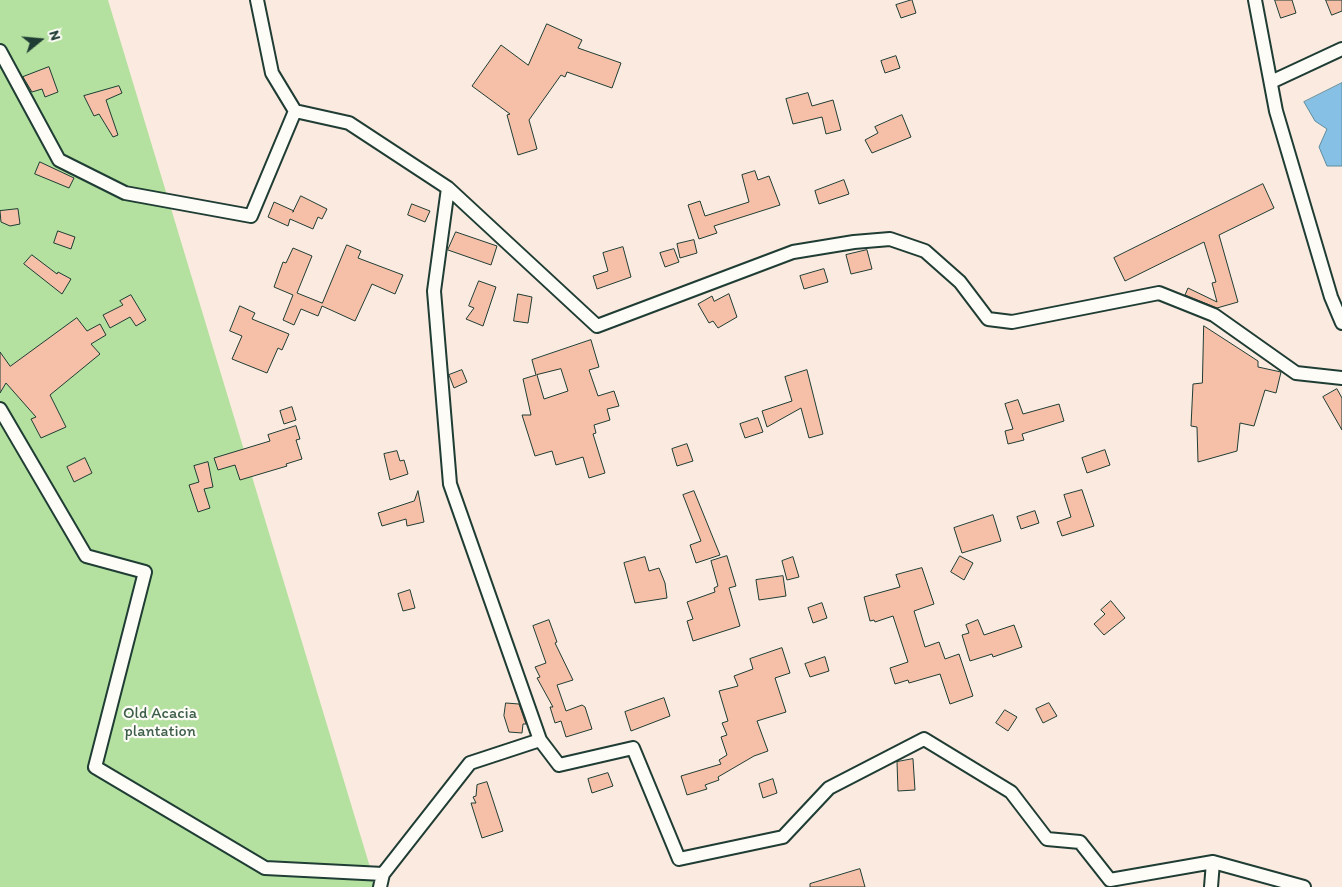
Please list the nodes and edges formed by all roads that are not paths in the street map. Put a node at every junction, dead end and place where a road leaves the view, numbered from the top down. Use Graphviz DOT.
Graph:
graph roads {
  1 [pos="257,0"];
  2 [pos="1255,0"];
  3 [pos="1342,49"];
  4 [pos="1,59"];
  5 [pos="1270,82"];
  6 [pos="295,111"];
  7 [pos="448,188"];
  8 [pos="1342,323"];
  9 [pos="1342,378"];
  10 [pos="0,409"];
  11 [pos="540,740"];
  12 [pos="1213,862"];
  13 [pos="383,874"];
  14 [pos="380,887"];
  15 [pos="1211,887"];
  16 [pos="1304,887"];
  1 -- 6 [label="street"];
  2 -- 5 [label="street"];
  3 -- 5 [label="street"];
  4 -- 6 [label="street"];
  5 -- 8 [label="street"];
  6 -- 7 [label="street"];
  7 -- 9 [label="street"];
  7 -- 11 [label="street"];
  10 -- 13 [label="street"];
  11 -- 12 [label="street"];
  11 -- 13 [label="street"];
  12 -- 15 [label="street"];
  12 -- 16 [label="street"];
  13 -- 14 [label="street"];
}
